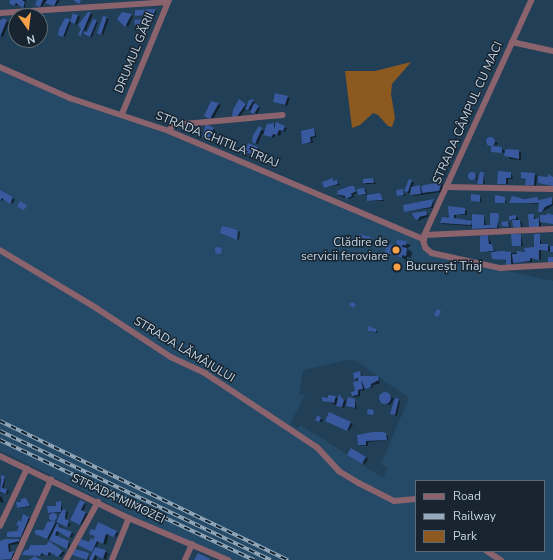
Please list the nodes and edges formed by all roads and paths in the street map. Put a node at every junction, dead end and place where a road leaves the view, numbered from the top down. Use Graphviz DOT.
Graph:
graph roads {
  1 [pos="532,0"];
  2 [pos="168,1"];
  3 [pos="0,13"];
  4 [pos="512,42"];
  5 [pos="553,51"];
  6 [pos="0,67"];
  7 [pos="122,114"];
  8 [pos="284,115"];
  9 [pos="169,131"];
  10 [pos="446,187"];
  11 [pos="553,189"];
  12 [pos="553,229"];
  13 [pos="424,237"];
  14 [pos="0,250"];
  15 [pos="553,266"];
  16 [pos="0,456"];
  17 [pos="27,469"];
  18 [pos="51,480"];
  19 [pos="415,499"];
  20 [pos="98,502"];
  21 [pos="129,518"];
  22 [pos="0,526"];
  23 [pos="192,544"];
  24 [pos="489,552"];
  25 [pos="15,560"];
  26 [pos="66,560"];
  27 [pos="112,560"];
  28 [pos="185,560"];
  29 [pos="228,560"];
  30 [pos="501,560"];
  1 -- 4 [label="street, STRADA CÂMPUL CU MACI"];
  2 -- 3 [label="street"];
  2 -- 7 [label="street, DRUMUL GĂRII"];
  4 -- 5 [label="street"];
  4 -- 10 [label="street, STRADA CÂMPUL CU MACI"];
  6 -- 7 [label="street, STRADA CHITILA TRIAJ"];
  7 -- 9 [label="street, STRADA CHITILA TRIAJ"];
  8 -- 9 [label="street"];
  9 -- 13 [label="street, STRADA CHITILA TRIAJ"];
  10 -- 11 [label="street"];
  10 -- 13 [label="street, STRADA CÂMPUL CU MACI"];
  12 -- 13 [label="street"];
  13 -- 15 [label="street"];
  14 -- 19 [label="street, STRADA LĂMÂIULUI"];
  16 -- 17 [label="street, STRADA MIMOZEI"];
  17 -- 18 [label="street, STRADA MIMOZEI"];
  17 -- 22 [label="street"];
  18 -- 20 [label="street, STRADA MIMOZEI"];
  18 -- 25 [label="street"];
  20 -- 21 [label="street, STRADA MIMOZEI"];
  20 -- 26 [label="street"];
  21 -- 23 [label="street, STRADA MIMOZEI"];
  21 -- 27 [label="street"];
  23 -- 28 [label="street"];
  23 -- 29 [label="street, STRADA MIMOZEI"];
  24 -- 30 [label="street"];
}
